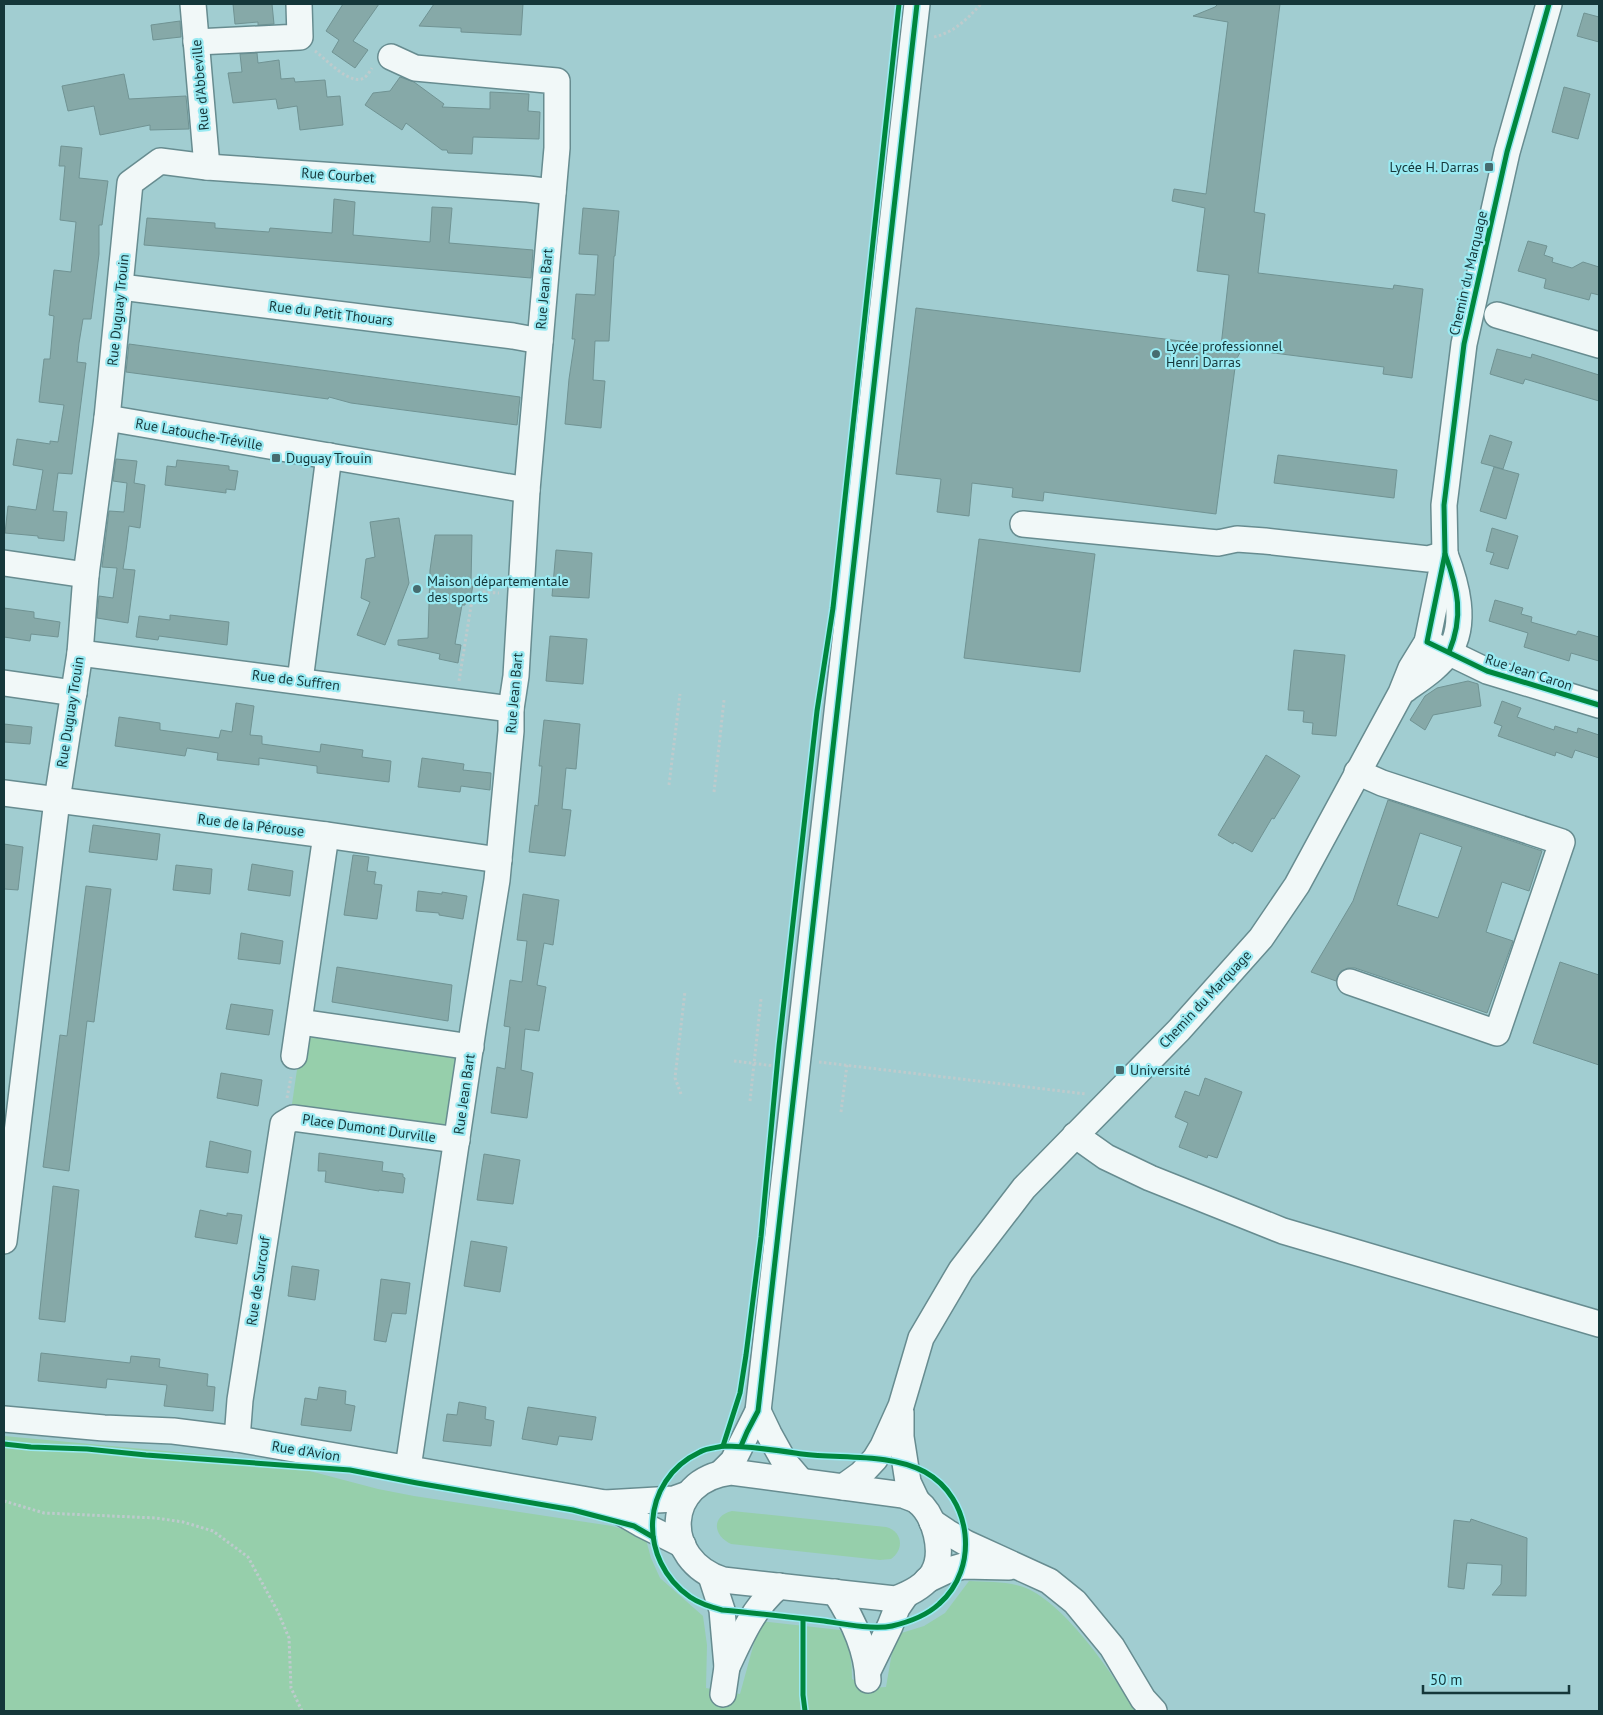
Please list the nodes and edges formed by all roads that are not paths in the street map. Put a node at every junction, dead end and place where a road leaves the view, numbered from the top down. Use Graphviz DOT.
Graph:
graph roads {
  1 [pos="192,4"];
  2 [pos="298,4"];
  3 [pos="917,4"];
  4 [pos="1549,4"];
  5 [pos="196,42"];
  6 [pos="392,57"];
  7 [pos="207,166"];
  8 [pos="130,183"];
  9 [pos="553,192"];
  10 [pos="121,287"];
  11 [pos="1497,315"];
  12 [pos="540,341"];
  13 [pos="1599,346"];
  14 [pos="107,418"];
  15 [pos="329,456"];
  16 [pos="528,490"];
  17 [pos="1023,524"];
  18 [pos="1445,554"];
  19 [pos="4,564"];
  20 [pos="86,575"];
  21 [pos="1438,647"];
  22 [pos="80,653"];
  23 [pos="300,681"];
  24 [pos="4,683"];
  25 [pos="74,693"];
  26 [pos="1599,705"];
  27 [pos="511,709"];
  28 [pos="1357,772"];
  29 [pos="4,793"];
  30 [pos="57,800"];
  31 [pos="326,835"];
  32 [pos="499,860"];
  33 [pos="1350,982"];
  34 [pos="300,1022"];
  35 [pos="471,1047"];
  36 [pos="294,1056"];
  37 [pos="283,1124"];
  38 [pos="1075,1135"];
  39 [pos="457,1140"];
  40 [pos="4,1241"];
  41 [pos="1599,1324"];
  42 [pos="901,1406"];
  43 [pos="758,1411"];
  44 [pos="4,1419"];
  45 [pos="237,1439"];
  46 [pos="408,1468"];
  47 [pos="721,1473"];
  48 [pos="801,1481"];
  49 [pos="843,1487"];
  50 [pos="688,1494"];
  51 [pos="917,1501"];
  52 [pos="605,1503"];
  53 [pos="932,1522"];
  54 [pos="683,1545"];
  55 [pos="1018,1568"];
  56 [pos="711,1576"];
  57 [pos="926,1580"];
  58 [pos="779,1586"];
  59 [pos="835,1592"];
  60 [pos="906,1595"];
  61 [pos="727,1667"];
  62 [pos="723,1694"];
  63 [pos="1154,1711"];
  1 -- 5 [label="street, Rue d'Abbeville"];
  2 -- 5 [label="street"];
  3 -- 43 [label="street"];
  4 -- 18 [label="street, Chemin du Marquage"];
  5 -- 7 [label="street, Rue d'Abbeville"];
  6 -- 9 [label="street, Rue Jean Bart"];
  7 -- 8 [label="street, Rue Courbet"];
  7 -- 9 [label="street, Rue Courbet"];
  8 -- 10 [label="street, Rue Duguay Trouin"];
  9 -- 12 [label="street, Rue Jean Bart"];
  10 -- 12 [label="street, Rue du Petit Thouars"];
  10 -- 14 [label="street, Rue Duguay Trouin"];
  11 -- 13 [label="street"];
  12 -- 16 [label="street, Rue Jean Bart"];
  14 -- 15 [label="street, Rue Latouche-Tréville"];
  14 -- 20 [label="street, Rue Duguay Trouin"];
  15 -- 16 [label="street, Rue Latouche-Tréville"];
  15 -- 23 [label="street"];
  16 -- 27 [label="street, Rue Jean Bart"];
  17 -- 18 [label="street"];
  18 -- 21 [label="street, Chemin du Marquage"];
  19 -- 20 [label="street"];
  20 -- 22 [label="street, Rue Duguay Trouin"];
  21 -- 26 [label="street, Rue Jean Caron"];
  21 -- 28 [label="street, Chemin du Marquage"];
  22 -- 23 [label="street, Rue de Suffren"];
  22 -- 25 [label="street, Rue Duguay Trouin"];
  23 -- 27 [label="street, Rue de Suffren"];
  24 -- 25 [label="street"];
  25 -- 30 [label="street, Rue Duguay Trouin"];
  27 -- 32 [label="street, Rue Jean Bart"];
  28 -- 33 [label="street"];
  28 -- 38 [label="street, Chemin du Marquage"];
  29 -- 30 [label="street, Rue de la Pérouse"];
  30 -- 31 [label="street, Rue de la Pérouse"];
  30 -- 40 [label="street, Rue Duguay Trouin"];
  31 -- 32 [label="street, Rue de la Pérouse"];
  31 -- 34 [label="street"];
  32 -- 35 [label="street, Rue Jean Bart"];
  34 -- 35 [label="street"];
  34 -- 36 [label="street"];
  35 -- 39 [label="street, Rue Jean Bart"];
  37 -- 39 [label="street, Place Dumont Durville"];
  37 -- 45 [label="street, Rue de Surcouf"];
  38 -- 41 [label="street"];
  38 -- 42 [label="street, Chemin du Marquage"];
  39 -- 46 [label="street, Rue Jean Bart"];
  42 -- 49 [label="street, Chemin du Marquage"];
  42 -- 51 [label="street, Chemin du Marquage"];
  43 -- 47 [label="street"];
  43 -- 48 [label="street"];
  44 -- 45 [label="street, Rue d'Avion"];
  45 -- 46 [label="street, Rue d'Avion"];
  46 -- 52 [label="street, Rue d'Avion"];
  47 -- 48 [label="street"];
  47 -- 50 [label="street"];
  48 -- 49 [label="street"];
  49 -- 51 [label="street"];
  50 -- 52 [label="street, Rue d'Avion"];
  50 -- 54 [label="street"];
  51 -- 53 [label="street, Chemin du Marquage"];
  52 -- 54 [label="street, Rue d'Avion"];
  53 -- 55 [label="street"];
  53 -- 57 [label="street"];
  54 -- 56 [label="street"];
  55 -- 57 [label="street"];
  55 -- 63 [label="street"];
  56 -- 58 [label="street"];
  56 -- 61 [label="street"];
  57 -- 60 [label="street"];
  58 -- 59 [label="street"];
  58 -- 61 [label="street"];
  59 -- 60 [label="street"];
  59 -- 60 [label="street"];
  61 -- 62 [label="street"];
}
